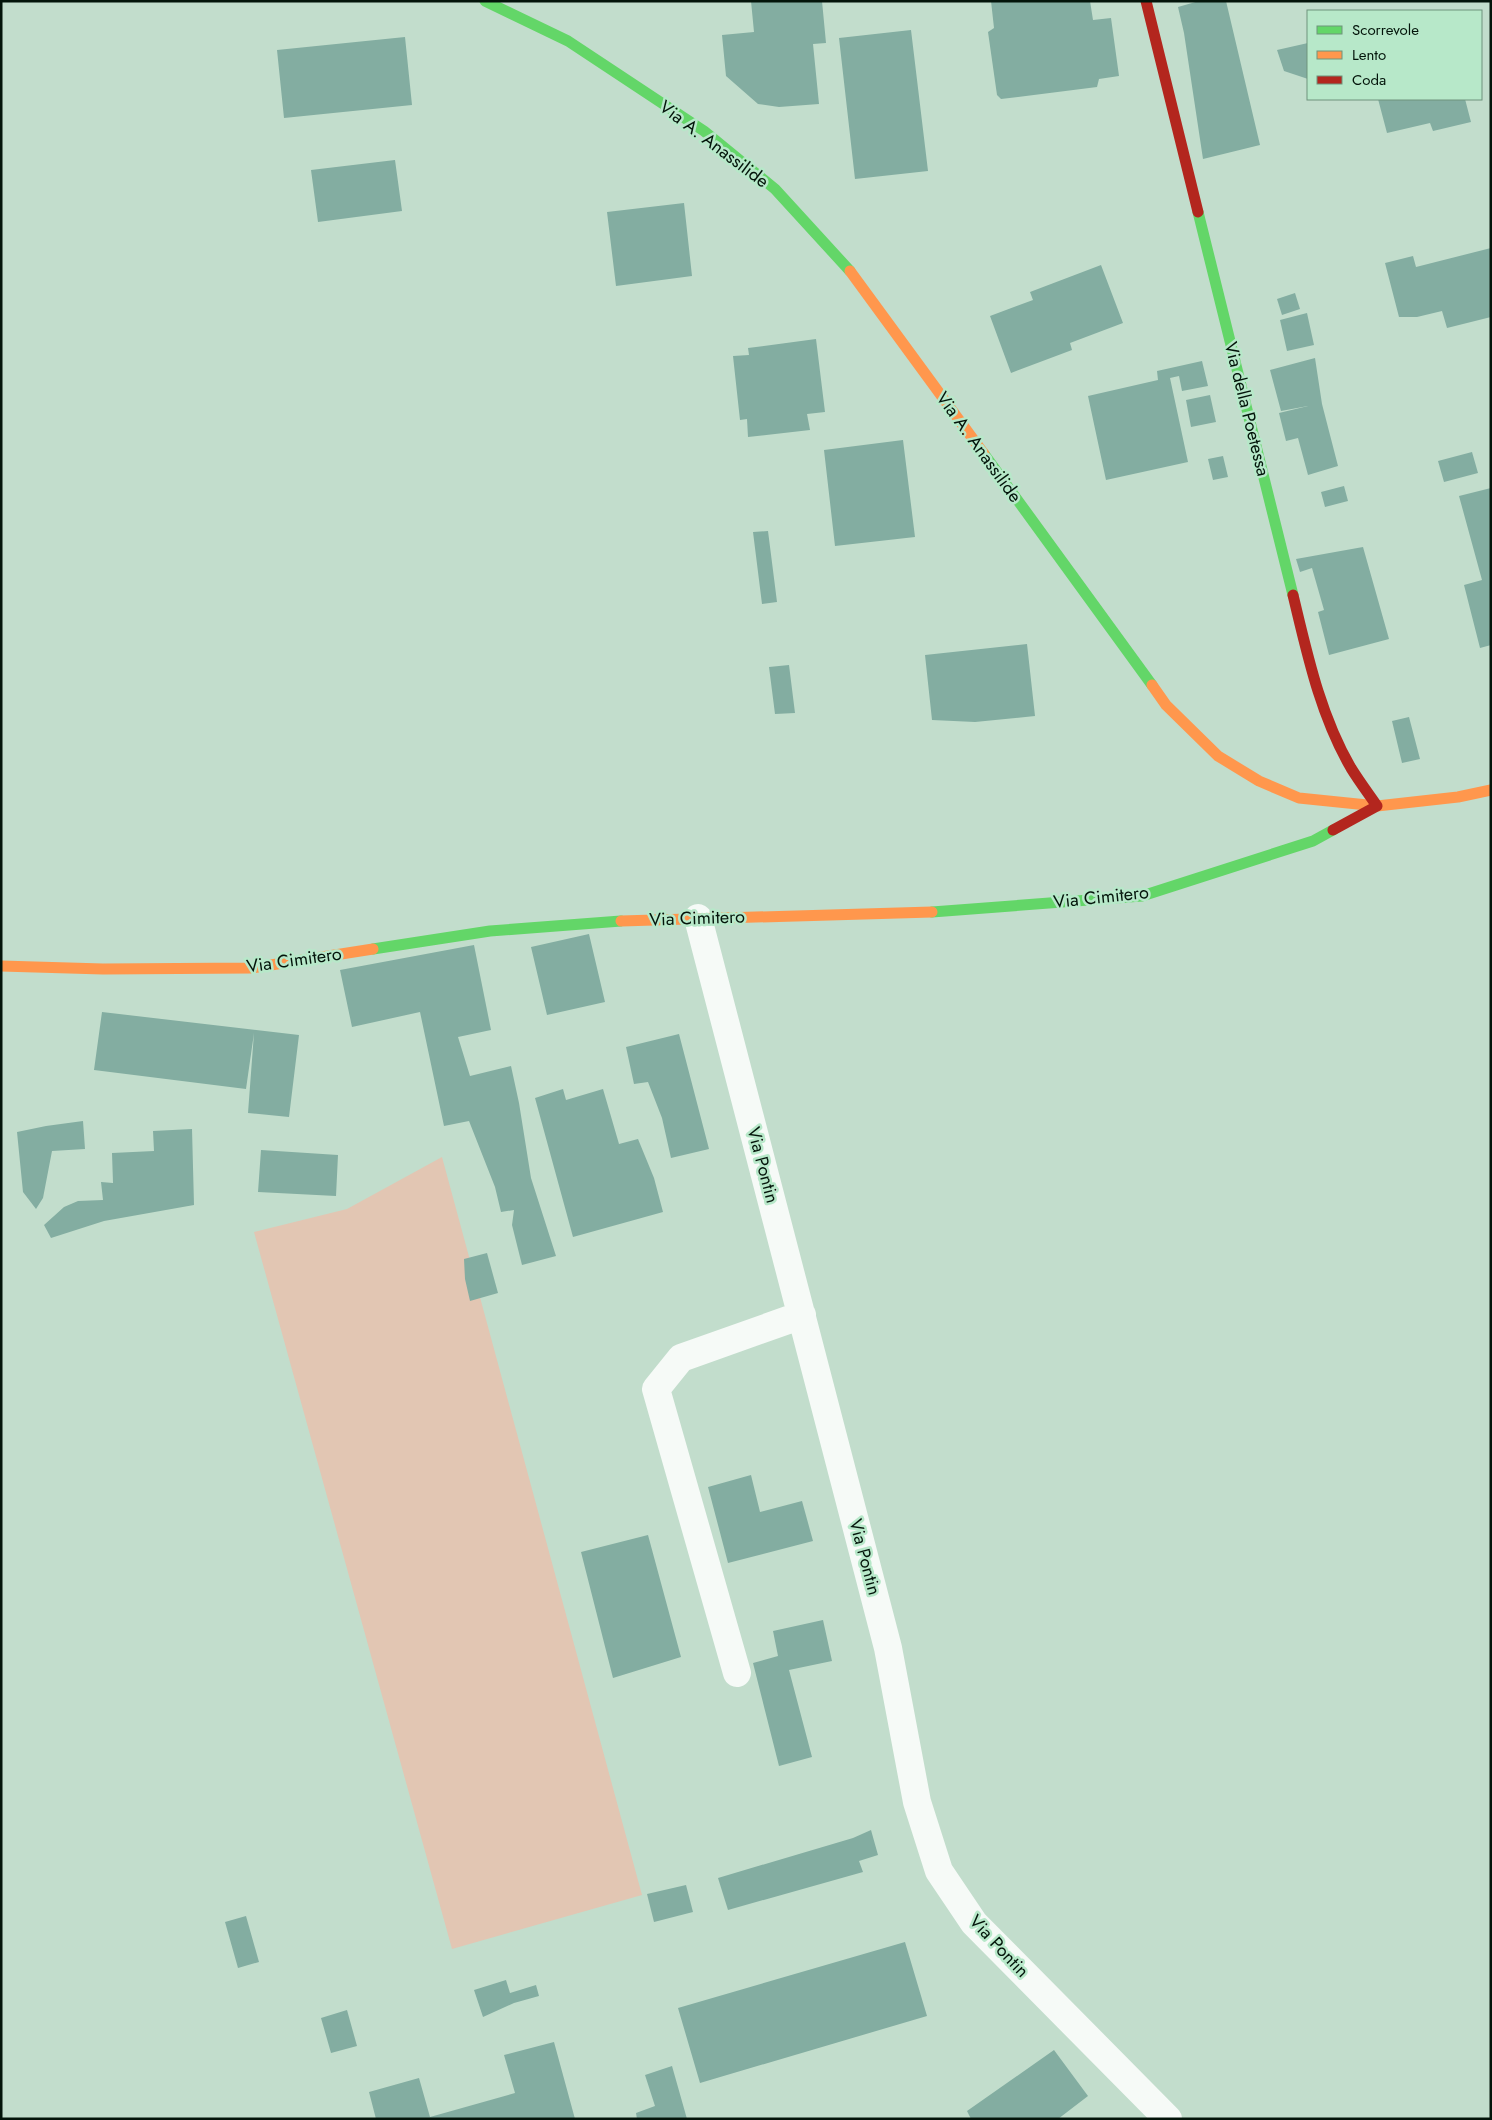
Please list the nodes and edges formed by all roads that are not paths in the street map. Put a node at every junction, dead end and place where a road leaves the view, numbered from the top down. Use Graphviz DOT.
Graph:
graph roads {
  1 [pos="485,1"];
  2 [pos="1146,1"];
  3 [pos="1491,790"];
  4 [pos="1377,806"];
  5 [pos="698,918"];
  6 [pos="1,966"];
  7 [pos="802,1315"];
  8 [pos="737,1673"];
  9 [pos="1168,2119"];
  1 -- 4 [label="street, Via A. Anassilide"];
  2 -- 4 [label="street, Via della Poetessa"];
  3 -- 4 [label="street, Via A. Anassilide"];
  4 -- 5 [label="street, Via Cimitero"];
  5 -- 6 [label="street, Via Cimitero"];
  5 -- 7 [label="street, Via Pontin"];
  7 -- 8 [label="street"];
  7 -- 9 [label="street, Via Pontin"];
}
